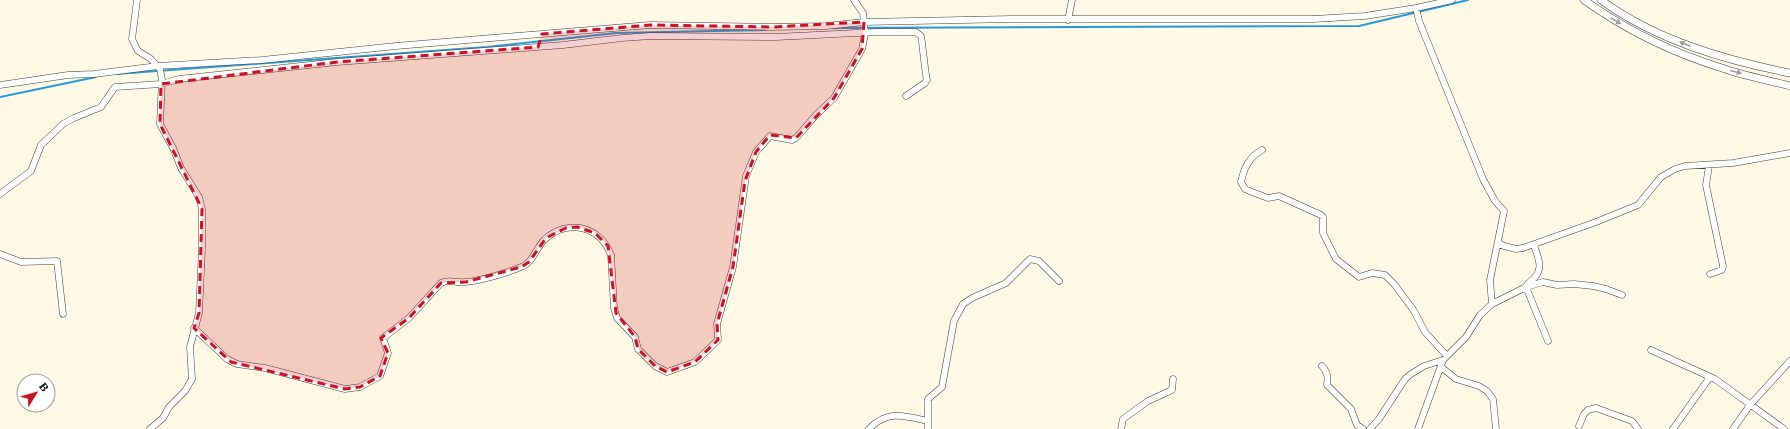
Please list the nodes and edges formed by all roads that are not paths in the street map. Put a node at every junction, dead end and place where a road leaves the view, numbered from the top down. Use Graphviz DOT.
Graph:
graph roads {
  1 [pos="137,0"];
  2 [pos="854,0"];
  3 [pos="1072,0"];
  4 [pos="1452,0"];
  5 [pos="1584,0"];
  6 [pos="1601,0"];
  7 [pos="1417,9"];
  8 [pos="1068,20"];
  9 [pos="865,28"];
  10 [pos="540,34"];
  11 [pos="1664,35"];
  12 [pos="1660,45"];
  13 [pos="538,47"];
  14 [pos="159,68"];
  15 [pos="1790,73"];
  16 [pos="161,82"];
  17 [pos="0,85"];
  18 [pos="1790,86"];
  19 [pos="906,96"];
  20 [pos="1262,150"];
  21 [pos="1790,153"];
  22 [pos="1708,166"];
  23 [pos="0,194"];
  24 [pos="1498,241"];
  25 [pos="1534,245"];
  26 [pos="0,254"];
  27 [pos="1710,274"];
  28 [pos="1059,281"];
  29 [pos="1526,287"];
  30 [pos="1622,295"];
  31 [pos="1492,304"];
  32 [pos="63,314"];
  33 [pos="194,328"];
  34 [pos="1548,341"];
  35 [pos="1651,350"];
  36 [pos="1445,358"];
  37 [pos="1790,362"];
  38 [pos="1322,366"];
  39 [pos="1441,367"];
  40 [pos="1710,377"];
  41 [pos="1173,379"];
  42 [pos="1750,405"];
  43 [pos="928,421"];
  44 [pos="1579,426"];
  45 [pos="150,429"];
  46 [pos="869,429"];
  47 [pos="928,429"];
  48 [pos="1120,429"];
  49 [pos="1363,429"];
  50 [pos="1370,429"];
  51 [pos="1418,429"];
  52 [pos="1496,429"];
  53 [pos="1638,429"];
  54 [pos="1673,429"];
  55 [pos="1733,429"];
  56 [pos="1784,429"];
  1 -- 14 [label="street"];
  2 -- 9 [label="street"];
  3 -- 8 [label="street"];
  4 -- 7 [label="street"];
  5 -- 12 [label="street, one-way"];
  6 -- 11 [label="street"];
  7 -- 8 [label="street"];
  7 -- 24 [label="street"];
  8 -- 9 [label="street"];
  9 -- 10 [label="street"];
  9 -- 13 [label="street"];
  9 -- 19 [label="street"];
  9 -- 33 [label="street"];
  10 -- 13 [label="street"];
  10 -- 14 [label="street"];
  11 -- 12 [label="street"];
  15 -- 11 [label="street, one-way"];
  12 -- 18 [label="street, one-way"];
  13 -- 16 [label="street"];
  14 -- 16 [label="street"];
  14 -- 17 [label="street"];
  16 -- 23 [label="street"];
  16 -- 33 [label="street"];
  20 -- 36 [label="street"];
  21 -- 22 [label="street"];
  22 -- 25 [label="street"];
  22 -- 27 [label="street"];
  24 -- 25 [label="street"];
  24 -- 31 [label="street"];
  25 -- 29 [label="street"];
  26 -- 32 [label="street"];
  28 -- 43 [label="street"];
  29 -- 30 [label="street"];
  29 -- 31 [label="street"];
  29 -- 34 [label="street"];
  31 -- 36 [label="street"];
  33 -- 45 [label="street"];
  35 -- 40 [label="street"];
  36 -- 39 [label="street"];
  36 -- 50 [label="street"];
  37 -- 42 [label="street"];
  38 -- 49 [label="street"];
  39 -- 51 [label="street"];
  39 -- 52 [label="street"];
  40 -- 42 [label="street"];
  40 -- 54 [label="street"];
  41 -- 48 [label="street"];
  42 -- 55 [label="street"];
  42 -- 56 [label="street"];
  43 -- 46 [label="street"];
  43 -- 47 [label="street"];
  44 -- 53 [label="street"];
}
